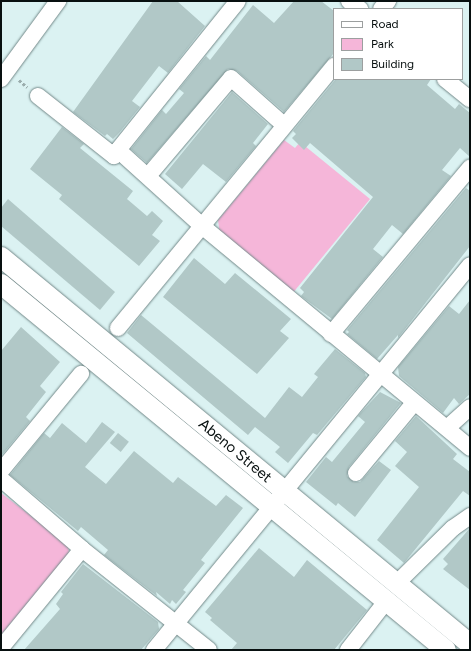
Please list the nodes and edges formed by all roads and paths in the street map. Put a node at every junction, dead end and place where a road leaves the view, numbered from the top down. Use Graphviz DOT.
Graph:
graph roads {
  1 [pos="58,1"];
  2 [pos="238,1"];
  3 [pos="350,1"];
  4 [pos="359,8"];
  5 [pos="333,67"];
  6 [pos="4,75"];
  7 [pos="446,80"];
  8 [pos="38,96"];
  9 [pos="470,99"];
  10 [pos="284,126"];
  11 [pos="118,150"];
  12 [pos="470,168"];
  13 [pos="148,176"];
  14 [pos="202,226"];
  15 [pos="1,257"];
  16 [pos="470,265"];
  17 [pos="1,284"];
  18 [pos="118,328"];
  19 [pos="331,334"];
  20 [pos="81,374"];
  21 [pos="380,376"];
  22 [pos="414,403"];
  23 [pos="470,407"];
  24 [pos="447,428"];
  25 [pos="470,448"];
  26 [pos="1,471"];
  27 [pos="356,473"];
  28 [pos="1,479"];
  29 [pos="284,492"];
  30 [pos="272,507"];
  31 [pos="470,516"];
  32 [pos="82,549"];
  33 [pos="397,583"];
  34 [pos="387,600"];
  35 [pos="177,622"];
  36 [pos="470,644"];
  37 [pos="1,648"];
  38 [pos="154,650"];
  39 [pos="209,650"];
  40 [pos="348,650"];
  41 [pos="446,650"];
  1 -- 6 [label="street"];
  2 -- 11 [label="street"];
  3 -- 4 [label="street"];
  5 -- 10 [label="street"];
  6 -- 8 [label="path"];
  7 -- 9 [label="street"];
  8 -- 11 [label="street"];
  10 -- 13 [label="street"];
  10 -- 14 [label="street"];
  11 -- 13 [label="street"];
  12 -- 19 [label="street"];
  13 -- 14 [label="street"];
  14 -- 18 [label="street"];
  14 -- 19 [label="street"];
  15 -- 29 [label="main road, Abeno Street"];
  16 -- 21 [label="street"];
  17 -- 30 [label="main road, Abeno Street"];
  19 -- 21 [label="street"];
  20 -- 26 [label="street"];
  21 -- 22 [label="street"];
  21 -- 29 [label="street"];
  22 -- 24 [label="street"];
  22 -- 27 [label="street"];
  23 -- 24 [label="street"];
  24 -- 25 [label="street"];
  28 -- 32 [label="street"];
  29 -- 30 [label="street"];
  29 -- 33 [label="main road, Abeno Street"];
  30 -- 34 [label="main road, Abeno Street"];
  30 -- 35 [label="street"];
  31 -- 33 [label="street"];
  32 -- 35 [label="street"];
  32 -- 37 [label="street"];
  33 -- 36 [label="main road, Abeno Street"];
  34 -- 40 [label="street"];
  34 -- 41 [label="main road, Abeno Street"];
  35 -- 38 [label="street"];
  35 -- 39 [label="street"];
}
